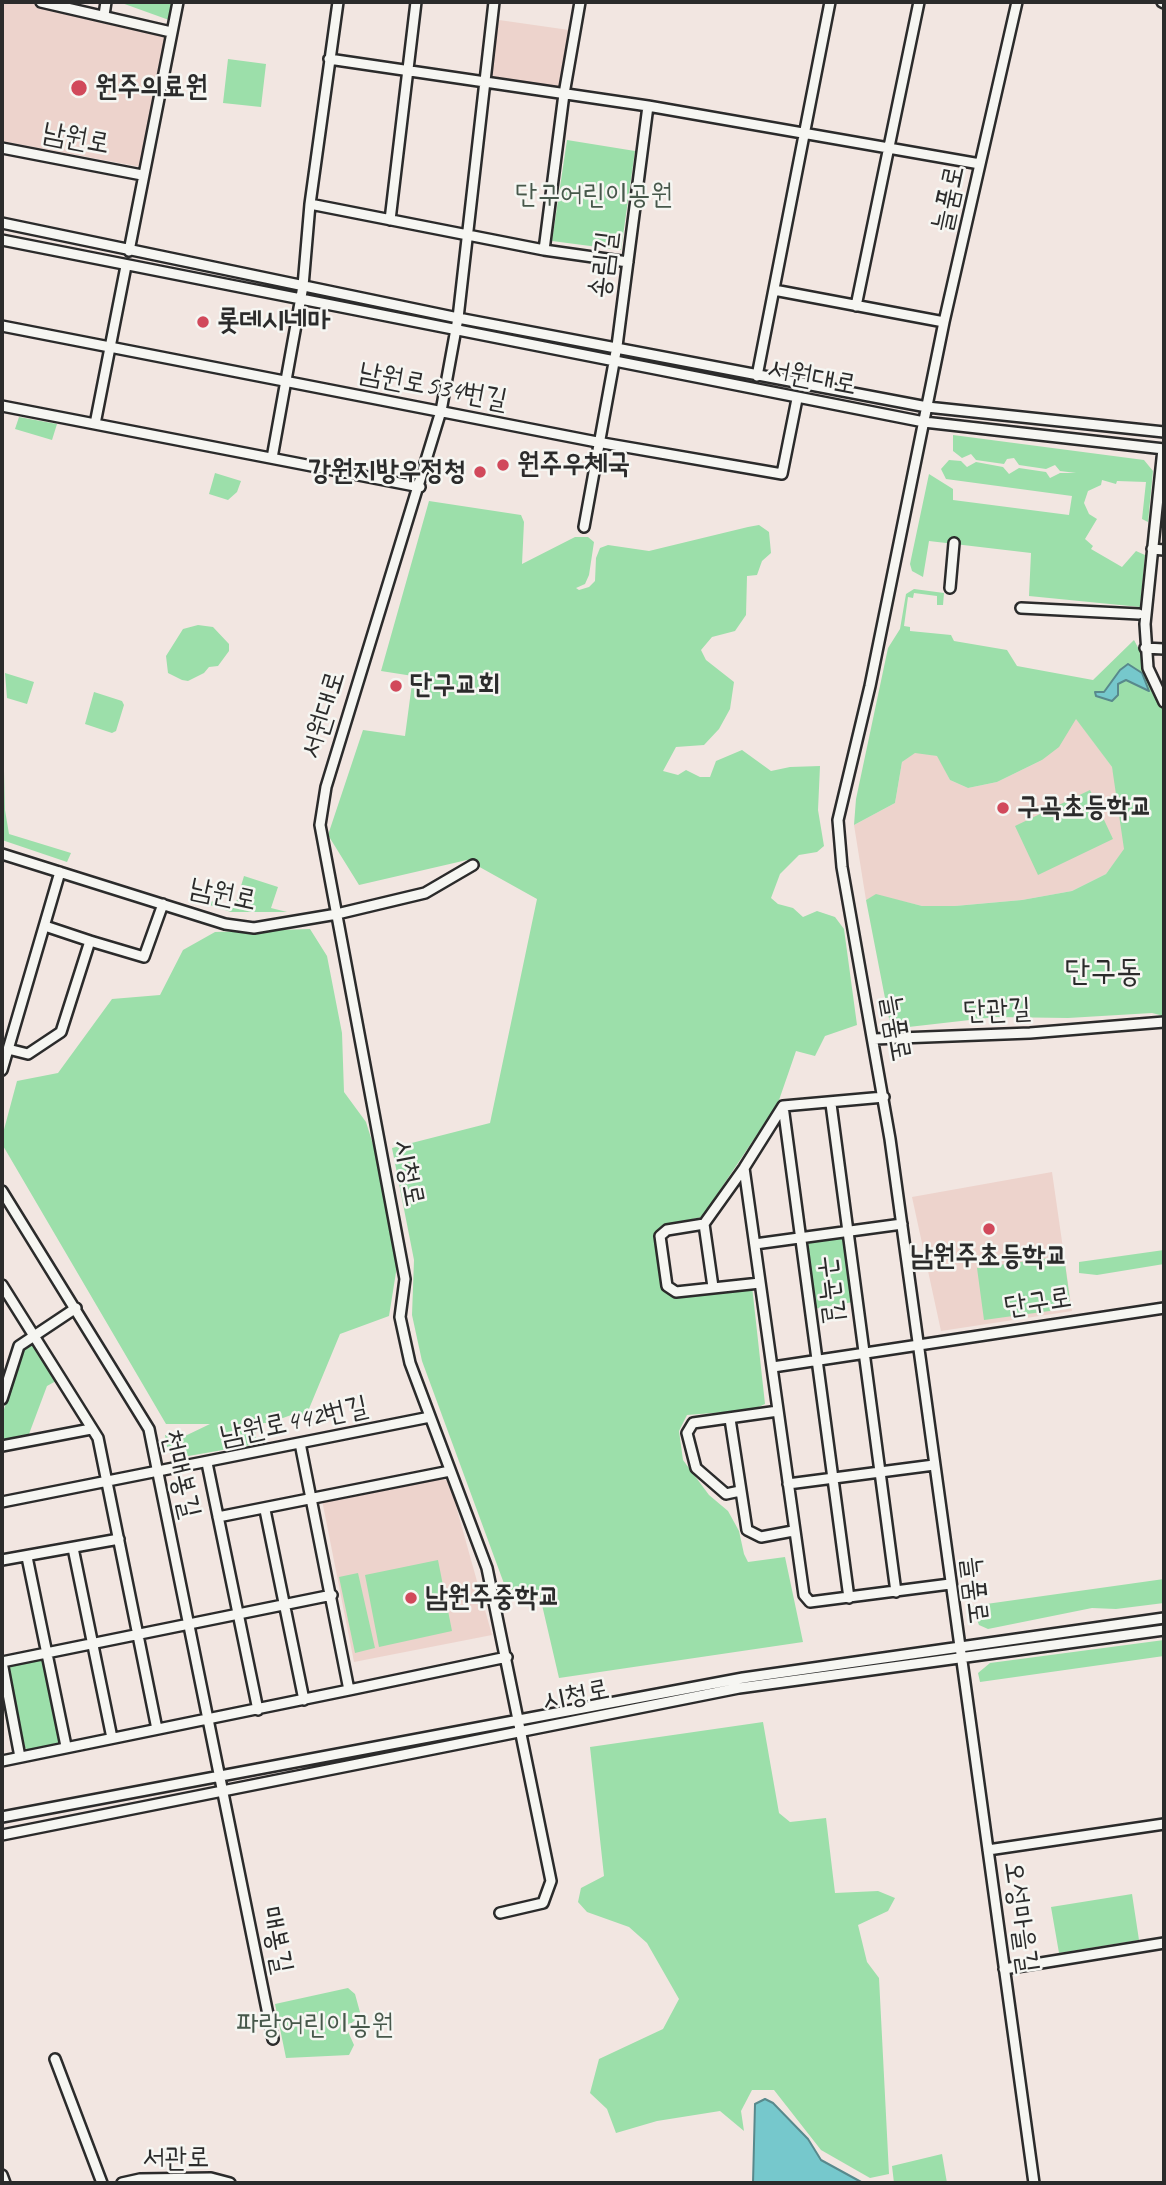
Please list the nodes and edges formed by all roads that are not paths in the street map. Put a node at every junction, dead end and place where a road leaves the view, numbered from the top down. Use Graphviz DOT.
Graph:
graph roads {
  1 [pos="41,2"];
  2 [pos="106,2"];
  3 [pos="178,2"];
  4 [pos="338,2"];
  5 [pos="416,2"];
  6 [pos="494,2"];
  7 [pos="580,2"];
  8 [pos="830,2"];
  9 [pos="919,2"];
  10 [pos="1017,2"];
  11 [pos="104,15"];
  12 [pos="171,32"];
  13 [pos="330,59"];
  14 [pos="408,69"];
  15 [pos="485,83"];
  16 [pos="564,94"];
  17 [pos="648,106"];
  18 [pos="806,133"];
  19 [pos="891,146"];
  20 [pos="2,148"];
  21 [pos="980,164"];
  22 [pos="142,176"];
  23 [pos="310,204"];
  24 [pos="390,220"];
  25 [pos="2,223"];
  26 [pos="468,235"];
  27 [pos="2,240"];
  28 [pos="544,250"];
  29 [pos="129,251"];
  30 [pos="628,262"];
  31 [pos="126,266"];
  32 [pos="303,286"];
  33 [pos="774,290"];
  34 [pos="301,300"];
  35 [pos="856,306"];
  36 [pos="458,318"];
  37 [pos="944,322"];
  38 [pos="2,326"];
  39 [pos="456,330"];
  40 [pos="617,346"];
  41 [pos="109,348"];
  42 [pos="614,360"];
  43 [pos="757,376"];
  44 [pos="285,383"];
  45 [pos="796,399"];
  46 [pos="2,406"];
  47 [pos="927,407"];
  48 [pos="442,411"];
  49 [pos="924,422"];
  50 [pos="95,424"];
  51 [pos="1164,432"];
  52 [pos="597,442"];
  53 [pos="1163,449"];
  54 [pos="272,458"];
  55 [pos="420,487"];
  56 [pos="584,527"];
  57 [pos="954,542"];
  58 [pos="1152,549"];
  59 [pos="1164,550"];
  60 [pos="950,588"];
  61 [pos="1021,608"];
  62 [pos="1139,614"];
  63 [pos="1145,648"];
  64 [pos="1164,649"];
  65 [pos="1164,702"];
  66 [pos="2,854"];
  67 [pos="473,865"];
  68 [pos="60,872"];
  69 [pos="163,904"];
  70 [pos="337,914"];
  71 [pos="45,926"];
  72 [pos="90,941"];
  73 [pos="1164,1022"];
  74 [pos="874,1039"];
  75 [pos="8,1049"];
  76 [pos="2,1070"];
  77 [pos="884,1097"];
  78 [pos="831,1104"];
  79 [pos="783,1106"];
  80 [pos="744,1168"];
  81 [pos="2,1191"];
  82 [pos="704,1224"];
  83 [pos="902,1224"];
  84 [pos="848,1231"];
  85 [pos="802,1237"];
  86 [pos="755,1244"];
  87 [pos="760,1283"];
  88 [pos="2,1285"];
  89 [pos="713,1287"];
  90 [pos="76,1308"];
  91 [pos="1164,1308"];
  92 [pos="33,1336"];
  93 [pos="919,1345"];
  94 [pos="865,1354"];
  95 [pos="818,1361"];
  96 [pos="773,1367"];
  97 [pos="2,1399"];
  98 [pos="778,1411"];
  99 [pos="430,1417"];
  100 [pos="730,1419"];
  101 [pos="91,1429"];
  102 [pos="300,1443"];
  103 [pos="2,1446"];
  104 [pos="207,1463"];
  105 [pos="934,1465"];
  106 [pos="450,1471"];
  107 [pos="879,1472"];
  108 [pos="158,1473"];
  109 [pos="834,1479"];
  110 [pos="109,1483"];
  111 [pos="788,1484"];
  112 [pos="740,1490"];
  113 [pos="310,1500"];
  114 [pos="2,1502"];
  115 [pos="265,1510"];
  116 [pos="218,1517"];
  117 [pos="793,1531"];
  118 [pos="119,1539"];
  119 [pos="73,1548"];
  120 [pos="27,1557"];
  121 [pos="2,1560"];
  122 [pos="950,1584"];
  123 [pos="895,1592"];
  124 [pos="331,1595"];
  125 [pos="849,1598"];
  126 [pos="285,1603"];
  127 [pos="239,1612"];
  128 [pos="1164,1618"];
  129 [pos="188,1624"];
  130 [pos="1164,1629"];
  131 [pos="138,1633"];
  132 [pos="93,1643"];
  133 [pos="46,1653"];
  134 [pos="959,1653"];
  135 [pos="507,1657"];
  136 [pos="2,1662"];
  137 [pos="349,1690"];
  138 [pos="304,1700"];
  139 [pos="258,1710"];
  140 [pos="519,1718"];
  141 [pos="207,1719"];
  142 [pos="157,1729"];
  143 [pos="522,1730"];
  144 [pos="112,1738"];
  145 [pos="66,1746"];
  146 [pos="20,1757"];
  147 [pos="2,1760"];
  148 [pos="220,1777"];
  149 [pos="223,1791"];
  150 [pos="2,1817"];
  151 [pos="1164,1824"];
  152 [pos="2,1835"];
  153 [pos="988,1850"];
  154 [pos="500,1913"];
  155 [pos="1164,1943"];
  156 [pos="1004,1969"];
  157 [pos="273,2039"];
  158 [pos="55,2059"];
  159 [pos="2,2175"];
  160 [pos="5,2183"];
  161 [pos="102,2183"];
  162 [pos="122,2183"];
  163 [pos="230,2183"];
  164 [pos="1034,2183"];
  1 -- 11 [label="street"];
  2 -- 11 [label="street"];
  3 -- 12 [label="street"];
  4 -- 13 [label="street"];
  5 -- 14 [label="street"];
  6 -- 15 [label="street"];
  7 -- 16 [label="street"];
  8 -- 18 [label="street"];
  9 -- 19 [label="street"];
  10 -- 21 [label="street, 늘품로"];
  11 -- 12 [label="street"];
  12 -- 22 [label="street"];
  13 -- 14 [label="street"];
  13 -- 23 [label="street"];
  14 -- 15 [label="street"];
  14 -- 24 [label="street"];
  15 -- 16 [label="street"];
  15 -- 26 [label="street"];
  16 -- 17 [label="street"];
  16 -- 28 [label="street"];
  17 -- 18 [label="street"];
  17 -- 30 [label="street, 송림길"];
  18 -- 19 [label="street"];
  18 -- 33 [label="street"];
  19 -- 21 [label="street"];
  19 -- 35 [label="street"];
  20 -- 22 [label="street, 남원로"];
  21 -- 37 [label="street, 늘품로"];
  22 -- 29 [label="street"];
  23 -- 24 [label="street"];
  23 -- 32 [label="street"];
  24 -- 26 [label="street"];
  25 -- 29 [label="street, 서원대로"];
  26 -- 28 [label="street"];
  26 -- 36 [label="street"];
  27 -- 31 [label="street, 서원대로"];
  28 -- 30 [label="street"];
  29 -- 32 [label="street, 서원대로"];
  30 -- 40 [label="street, 송림길"];
  31 -- 34 [label="street, 서원대로"];
  31 -- 41 [label="street"];
  32 -- 34 [label="street"];
  32 -- 36 [label="street, 서원대로"];
  33 -- 35 [label="street"];
  33 -- 43 [label="street"];
  34 -- 39 [label="street, 서원대로"];
  34 -- 44 [label="street"];
  35 -- 37 [label="street"];
  36 -- 39 [label="street"];
  36 -- 40 [label="street, 서원대로"];
  37 -- 47 [label="street, 늘품로"];
  38 -- 41 [label="street, 남원로534번길"];
  39 -- 42 [label="street, 서원대로"];
  39 -- 48 [label="street, 서원대로"];
  40 -- 42 [label="street, 송림길"];
  40 -- 43 [label="street, 서원대로"];
  41 -- 44 [label="street, 남원로534번길"];
  41 -- 50 [label="street"];
  42 -- 45 [label="street, 서원대로"];
  42 -- 52 [label="street, 송림길"];
  43 -- 47 [label="street, 서원대로"];
  44 -- 48 [label="street, 남원로534번길"];
  44 -- 54 [label="street"];
  45 -- 49 [label="street, 서원대로"];
  45 -- 52 [label="street, 남원로534번길"];
  46 -- 50 [label="street"];
  47 -- 49 [label="street, 늘품로"];
  47 -- 51 [label="street, 서원대로"];
  48 -- 52 [label="street, 남원로534번길"];
  48 -- 55 [label="street, 서원대로"];
  49 -- 53 [label="street, 서원대로"];
  49 -- 74 [label="street, 늘품로"];
  50 -- 54 [label="street"];
  52 -- 56 [label="street, 송림길"];
  53 -- 58 [label="street, 서원대로"];
  54 -- 55 [label="street"];
  55 -- 70 [label="street, 서원대로"];
  57 -- 60 [label="street"];
  58 -- 59 [label="street"];
  58 -- 63 [label="street, 서원대로"];
  61 -- 62 [label="street"];
  63 -- 64 [label="street"];
  63 -- 65 [label="street, 서원대로"];
  66 -- 68 [label="street, 남원로"];
  67 -- 70 [label="street, 남원로"];
  68 -- 69 [label="street, 남원로"];
  68 -- 71 [label="street"];
  69 -- 70 [label="street, 남원로"];
  69 -- 72 [label="street"];
  70 -- 99 [label="street, 시청로"];
  71 -- 72 [label="street"];
  71 -- 75 [label="street"];
  72 -- 75 [label="street"];
  73 -- 74 [label="street, 단관길"];
  74 -- 77 [label="street, 늘품로"];
  75 -- 76 [label="street"];
  77 -- 78 [label="street"];
  77 -- 83 [label="street, 늘품로"];
  78 -- 79 [label="street"];
  78 -- 84 [label="street, 구곡길"];
  79 -- 80 [label="street"];
  79 -- 85 [label="street, 구곡길"];
  80 -- 82 [label="street"];
  80 -- 86 [label="street"];
  81 -- 90 [label="street, 천매봉길"];
  82 -- 89 [label="street"];
  82 -- 89 [label="street"];
  83 -- 84 [label="street"];
  83 -- 93 [label="street, 늘품로"];
  84 -- 85 [label="street"];
  84 -- 94 [label="street, 구곡길"];
  85 -- 86 [label="street"];
  85 -- 95 [label="street, 구곡길"];
  86 -- 87 [label="street"];
  87 -- 89 [label="street"];
  87 -- 96 [label="street"];
  88 -- 92 [label="street"];
  90 -- 92 [label="street"];
  90 -- 108 [label="street, 천매봉길"];
  91 -- 93 [label="street, 단구로"];
  92 -- 97 [label="street"];
  92 -- 101 [label="street"];
  93 -- 94 [label="street, 단구로"];
  93 -- 105 [label="street, 늘품로"];
  94 -- 95 [label="street, 단구로"];
  94 -- 107 [label="street, 구곡길"];
  95 -- 96 [label="street, 단구로"];
  95 -- 109 [label="street, 구곡길"];
  96 -- 98 [label="street"];
  98 -- 100 [label="street"];
  98 -- 111 [label="street"];
  99 -- 102 [label="street, 남원로442번길"];
  99 -- 106 [label="street, 시청로"];
  100 -- 112 [label="street"];
  100 -- 112 [label="street"];
  101 -- 103 [label="street"];
  101 -- 110 [label="street"];
  102 -- 104 [label="street, 남원로442번길"];
  102 -- 113 [label="street"];
  104 -- 108 [label="street, 남원로442번길"];
  104 -- 116 [label="street, 천매봉길"];
  105 -- 107 [label="street"];
  105 -- 122 [label="street, 늘품로"];
  106 -- 113 [label="street, 천매봉길"];
  106 -- 135 [label="street, 시청로"];
  107 -- 109 [label="street"];
  107 -- 123 [label="street, 구곡길"];
  108 -- 110 [label="street, 남원로442번길"];
  108 -- 129 [label="street, 천매봉길"];
  109 -- 111 [label="street"];
  109 -- 125 [label="street, 구곡길"];
  110 -- 114 [label="street, 남원로442번길"];
  110 -- 118 [label="street"];
  111 -- 117 [label="street"];
  112 -- 117 [label="street"];
  113 -- 115 [label="street, 천매봉길"];
  113 -- 124 [label="street"];
  115 -- 116 [label="street, 천매봉길"];
  115 -- 126 [label="street"];
  116 -- 127 [label="street, 천매봉길"];
  117 -- 125 [label="street"];
  118 -- 119 [label="street"];
  118 -- 131 [label="street"];
  119 -- 120 [label="street"];
  119 -- 132 [label="street"];
  120 -- 121 [label="street"];
  120 -- 133 [label="street"];
  122 -- 123 [label="street"];
  122 -- 134 [label="street, 늘품로"];
  123 -- 125 [label="street"];
  124 -- 126 [label="street"];
  124 -- 137 [label="street"];
  126 -- 127 [label="street"];
  126 -- 138 [label="street"];
  127 -- 129 [label="street"];
  127 -- 139 [label="street, 천매봉길"];
  128 -- 134 [label="street, 시청로"];
  129 -- 131 [label="street"];
  129 -- 141 [label="street, 천매봉길"];
  130 -- 134 [label="street, 시청로"];
  131 -- 132 [label="street"];
  131 -- 142 [label="street"];
  132 -- 133 [label="street"];
  132 -- 144 [label="street"];
  133 -- 136 [label="street"];
  133 -- 145 [label="street"];
  134 -- 140 [label="street, 시청로"];
  134 -- 143 [label="street, 시청로"];
  134 -- 153 [label="street, 오성마을길"];
  135 -- 137 [label="street"];
  135 -- 140 [label="street, 시청로"];
  136 -- 146 [label="street"];
  137 -- 138 [label="street"];
  138 -- 139 [label="street"];
  139 -- 141 [label="street"];
  140 -- 143 [label="street"];
  140 -- 148 [label="street, 시청로"];
  141 -- 142 [label="street"];
  141 -- 148 [label="street, 천매봉길"];
  142 -- 144 [label="street"];
  143 -- 149 [label="street, 시청로"];
  143 -- 154 [label="street"];
  144 -- 145 [label="street"];
  145 -- 146 [label="street"];
  146 -- 147 [label="street"];
  148 -- 149 [label="street, 천매봉길"];
  148 -- 150 [label="street, 시청로"];
  149 -- 152 [label="street, 시청로"];
  149 -- 157 [label="street, 매봉길"];
  151 -- 153 [label="street"];
  153 -- 156 [label="street, 오성마을길"];
  155 -- 156 [label="street"];
  156 -- 164 [label="street, 오성마을길"];
  158 -- 161 [label="street"];
  159 -- 160 [label="street"];
  162 -- 163 [label="street, 서관로"];
}
